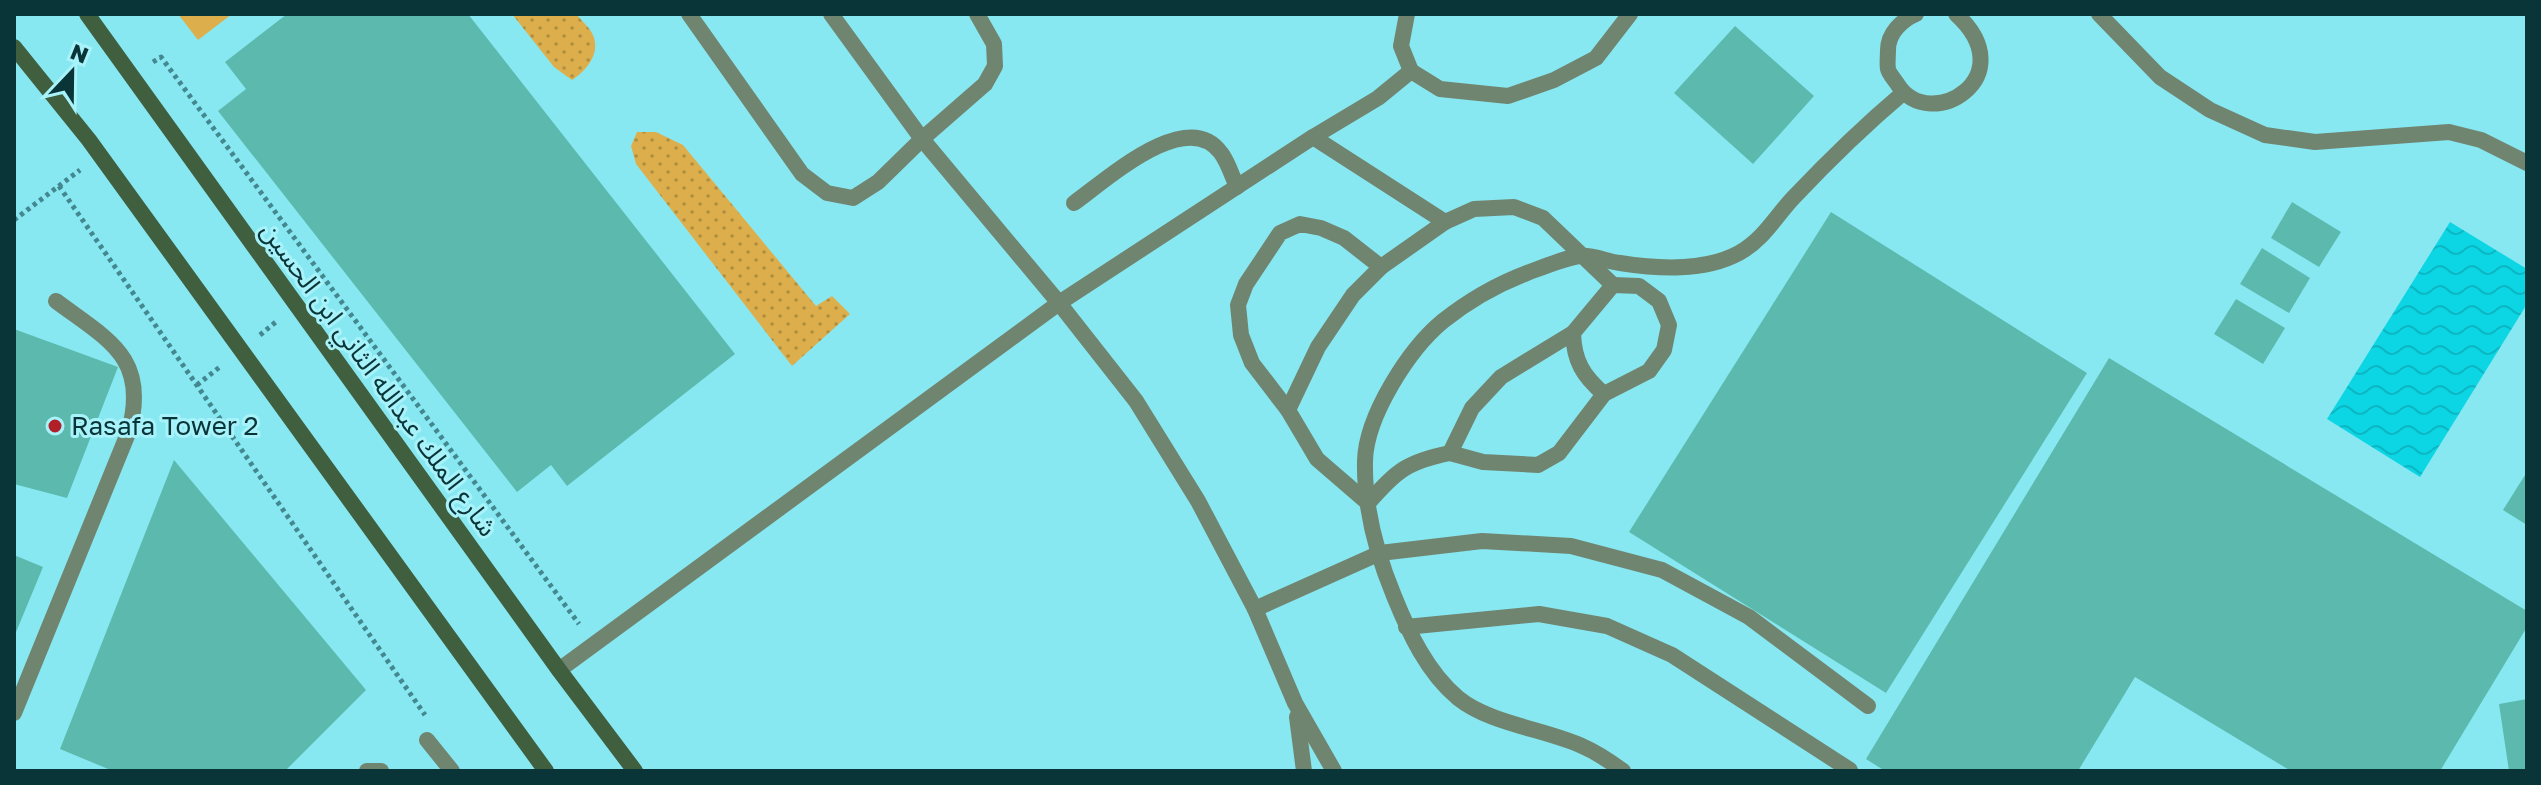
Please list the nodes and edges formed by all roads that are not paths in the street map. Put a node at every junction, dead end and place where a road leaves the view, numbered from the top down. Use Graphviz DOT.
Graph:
graph roads {
  1 [pos="87,14"];
  2 [pos="689,14"];
  3 [pos="831,14"];
  4 [pos="977,14"];
  5 [pos="1407,14"];
  6 [pos="1630,14"];
  7 [pos="1916,14"];
  8 [pos="1956,14"];
  9 [pos="2099,14"];
  10 [pos="14,47"];
  11 [pos="1411,71"];
  12 [pos="1903,93"];
  13 [pos="1313,137"];
  14 [pos="922,139"];
  15 [pos="2527,163"];
  16 [pos="1237,187"];
  17 [pos="1074,203"];
  18 [pos="1445,222"];
  19 [pos="1581,255"];
  20 [pos="1381,267"];
  21 [pos="1613,285"];
  22 [pos="56,301"];
  23 [pos="1059,303"];
  24 [pos="1573,333"];
  25 [pos="1604,394"];
  26 [pos="1288,410"];
  27 [pos="1450,453"];
  28 [pos="1368,503"];
  29 [pos="1380,553"];
  30 [pos="1255,609"];
  31 [pos="1406,627"];
  32 [pos="559,670"];
  33 [pos="1295,703"];
  34 [pos="1868,706"];
  35 [pos="14,713"];
  36 [pos="427,740"];
  37 [pos="1850,770"];
  38 [pos="367,771"];
  39 [pos="381,771"];
  40 [pos="452,771"];
  41 [pos="546,771"];
  42 [pos="635,771"];
  43 [pos="1304,771"];
  44 [pos="1334,771"];
  45 [pos="1623,771"];
  1 -- 32 [label="main road, شارع الملك عبدالله الثاني ابن الحسين"];
  2 -- 14 [label="lane"];
  3 -- 14 [label="lane"];
  4 -- 14 [label="lane"];
  5 -- 11 [label="lane"];
  6 -- 11 [label="lane"];
  7 -- 12 [label="lane"];
  8 -- 12 [label="lane"];
  9 -- 15 [label="lane"];
  10 -- 41 [label="main road"];
  11 -- 13 [label="lane"];
  12 -- 19 [label="lane"];
  13 -- 16 [label="lane"];
  13 -- 18 [label="lane"];
  14 -- 23 [label="lane"];
  16 -- 17 [label="lane"];
  16 -- 23 [label="lane"];
  18 -- 19 [label="lane"];
  18 -- 20 [label="lane"];
  19 -- 21 [label="lane"];
  19 -- 28 [label="lane"];
  20 -- 26 [label="lane"];
  20 -- 26 [label="lane"];
  21 -- 24 [label="lane"];
  21 -- 25 [label="lane"];
  22 -- 35 [label="lane"];
  23 -- 30 [label="lane"];
  23 -- 32 [label="lane"];
  24 -- 25 [label="lane"];
  24 -- 27 [label="lane"];
  25 -- 27 [label="lane"];
  26 -- 28 [label="lane"];
  27 -- 28 [label="lane"];
  28 -- 29 [label="lane"];
  29 -- 30 [label="lane"];
  29 -- 31 [label="lane"];
  29 -- 34 [label="lane"];
  30 -- 33 [label="lane"];
  31 -- 37 [label="lane"];
  31 -- 45 [label="lane"];
  32 -- 42 [label="main road, شارع الملك عبدالله الثاني ابن الحسين"];
  33 -- 43 [label="lane"];
  33 -- 44 [label="lane"];
  36 -- 40 [label="lane"];
  38 -- 39 [label="lane"];
}
